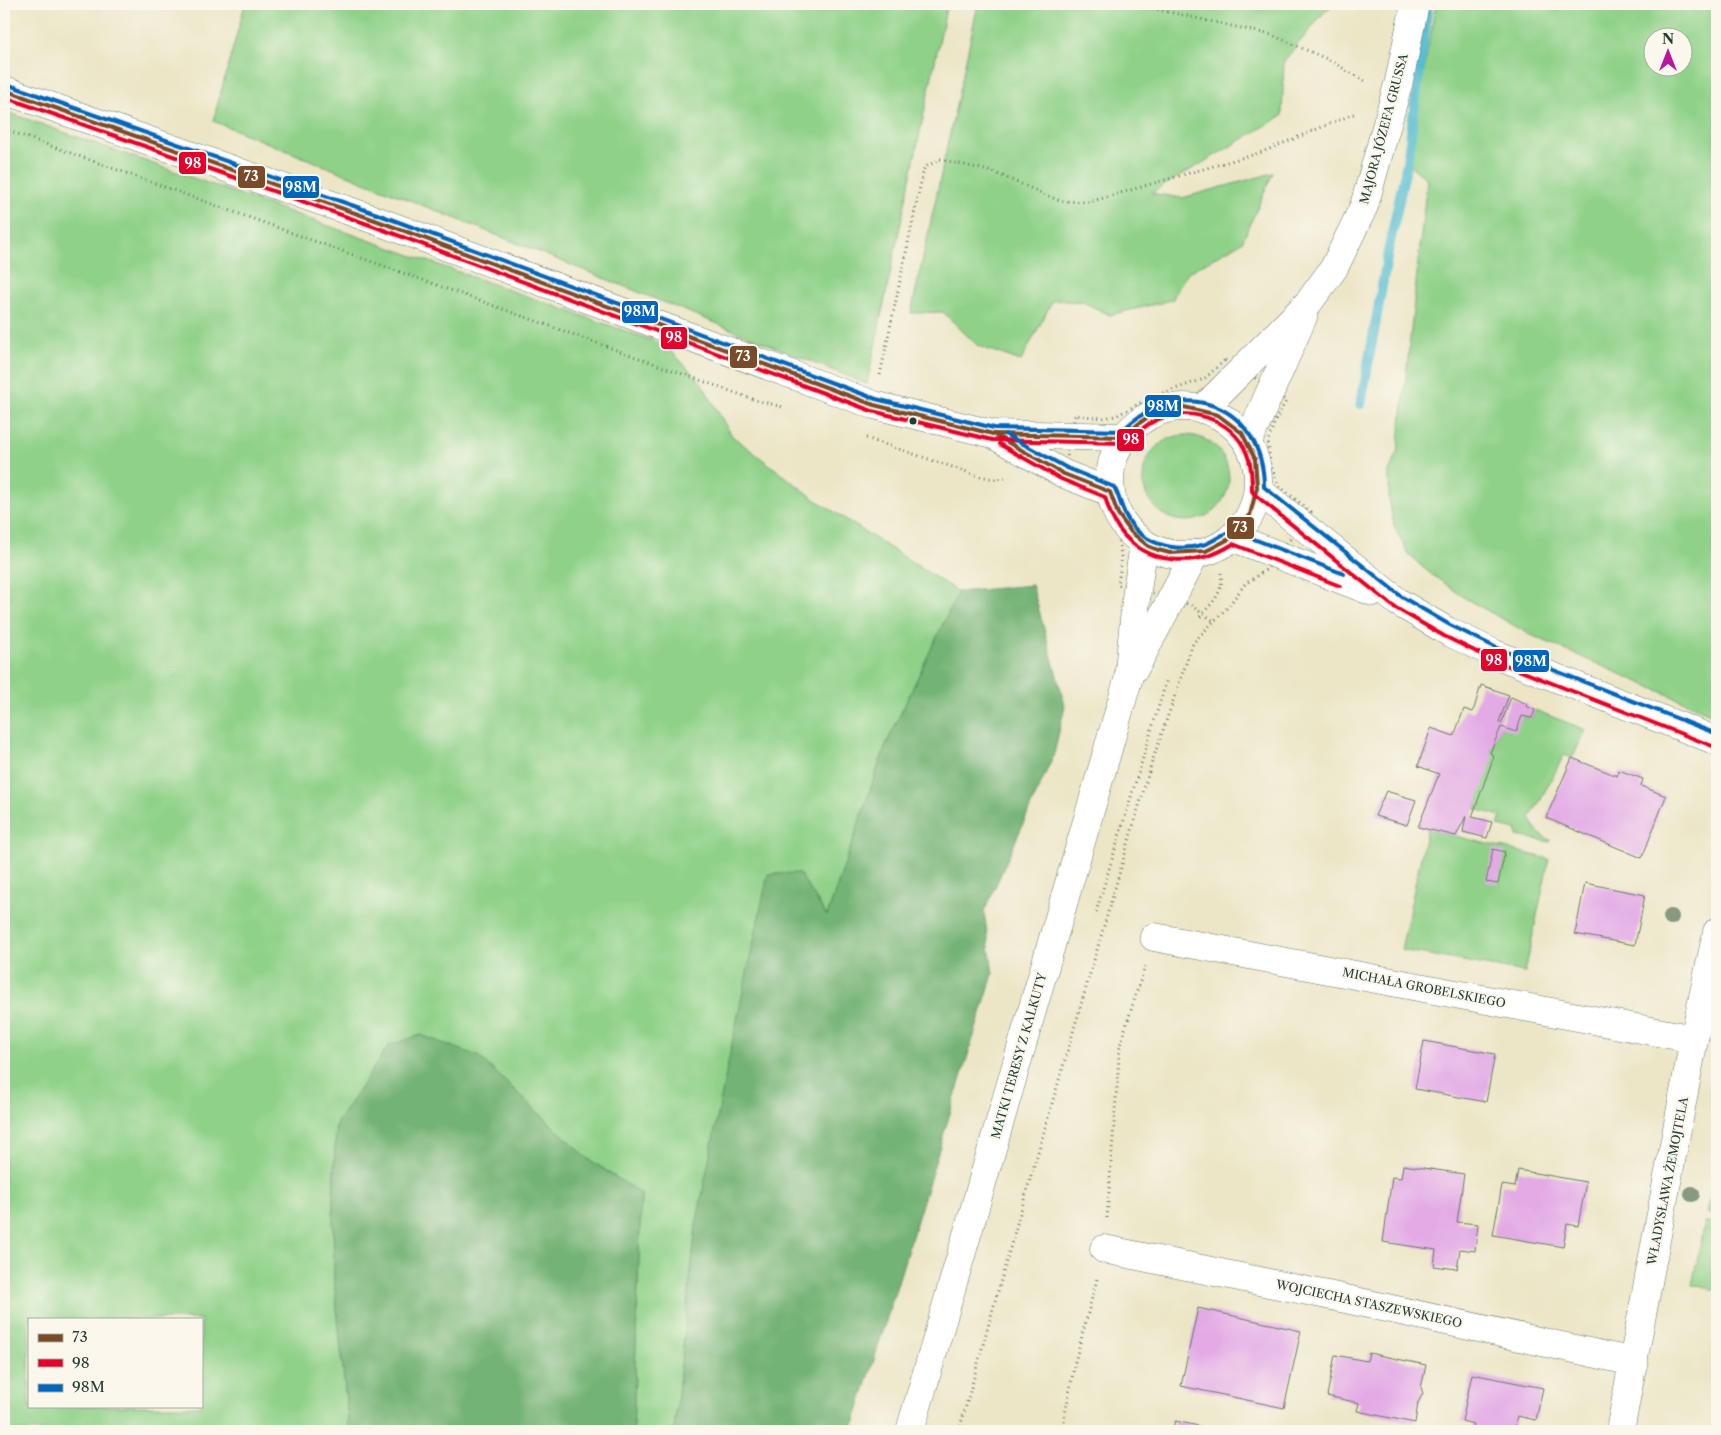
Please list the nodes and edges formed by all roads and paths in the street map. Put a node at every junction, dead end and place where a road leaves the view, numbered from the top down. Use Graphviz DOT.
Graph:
graph roads {
  1 [pos="1133,4"];
  2 [pos="1415,4"];
  3 [pos="4,90"];
  4 [pos="1394,98"];
  5 [pos="4,129"];
  6 [pos="1309,302"];
  7 [pos="1243,369"];
  8 [pos="1271,390"];
  9 [pos="874,405"];
  10 [pos="791,409"];
  11 [pos="1203,409"];
  12 [pos="993,434"];
  13 [pos="1072,435"];
  14 [pos="865,437"];
  15 [pos="1125,437"];
  16 [pos="1248,442"];
  17 [pos="1010,478"];
  18 [pos="1061,480"];
  19 [pos="1258,490"];
  20 [pos="1110,492"];
  21 [pos="1303,525"];
  22 [pos="1227,541"];
  23 [pos="1144,544"];
  24 [pos="1195,554"];
  25 [pos="1276,555"];
  26 [pos="1136,590"];
  27 [pos="1171,598"];
  28 [pos="1398,602"];
  29 [pos="1203,613"];
  30 [pos="1197,620"];
  31 [pos="1214,620"];
  32 [pos="1168,676"];
  33 [pos="1128,680"];
  34 [pos="1717,742"];
  35 [pos="1096,913"];
  36 [pos="1717,932"];
  37 [pos="1154,937"];
  38 [pos="1694,1039"];
  39 [pos="1104,1249"];
  40 [pos="1634,1362"];
  41 [pos="910,1431"];
  42 [pos="959,1431"];
  43 [pos="1062,1431"];
  44 [pos="1620,1431"];
  1 -- 4 [label="path"];
  2 -- 4 [label="street, MAJORA JÓZEFA GRUSSA"];
  3 -- 9 [label="street"];
  4 -- 6 [label="street, MAJORA JÓZEFA GRUSSA"];
  4 -- 9 [label="path"];
  5 -- 10 [label="path"];
  6 -- 7 [label="street, MAJORA JÓZEFA GRUSSA"];
  6 -- 8 [label="street, MAJORA JÓZEFA GRUSSA"];
  7 -- 8 [label="path"];
  7 -- 11 [label="street, MAJORA JÓZEFA GRUSSA"];
  7 -- 13 [label="path"];
  8 -- 16 [label="street, MAJORA JÓZEFA GRUSSA"];
  8 -- 21 [label="path"];
  9 -- 12 [label="street"];
  11 -- 15 [label="street"];
  11 -- 16 [label="street"];
  12 -- 13 [label="street"];
  12 -- 18 [label="street"];
  13 -- 15 [label="street"];
  13 -- 18 [label="path"];
  14 -- 17 [label="path"];
  15 -- 20 [label="street"];
  16 -- 19 [label="street"];
  18 -- 20 [label="street"];
  18 -- 26 [label="path"];
  19 -- 21 [label="street"];
  19 -- 22 [label="street"];
  20 -- 23 [label="street"];
  21 -- 25 [label="path"];
  21 -- 28 [label="street"];
  22 -- 24 [label="street"];
  22 -- 25 [label="street"];
  22 -- 29 [label="path"];
  23 -- 24 [label="street"];
  23 -- 26 [label="street, MATKI TERESY Z KALKUTY"];
  24 -- 27 [label="street, MATKI TERESY Z KALKUTY"];
  25 -- 28 [label="street"];
  25 -- 31 [label="path"];
  26 -- 27 [label="path"];
  26 -- 33 [label="street, MATKI TERESY Z KALKUTY"];
  27 -- 29 [label="path"];
  27 -- 33 [label="street, MATKI TERESY Z KALKUTY"];
  28 -- 34 [label="street"];
  29 -- 30 [label="path"];
  29 -- 31 [label="path"];
  31 -- 42 [label="path"];
  32 -- 35 [label="path"];
  33 -- 41 [label="street, MATKI TERESY Z KALKUTY"];
  36 -- 38 [label="street, WŁADYSŁAWA ŻEMOJTELA"];
  37 -- 38 [label="street, MICHAŁA GROBELSKIEGO"];
  37 -- 39 [label="path"];
  38 -- 40 [label="street, WŁADYSŁAWA ŻEMOJTELA"];
  39 -- 40 [label="street, WOJCIECHA STASZEWSKIEGO"];
  39 -- 43 [label="path"];
  40 -- 44 [label="street, WŁADYSŁAWA ŻEMOJTELA"];
}
